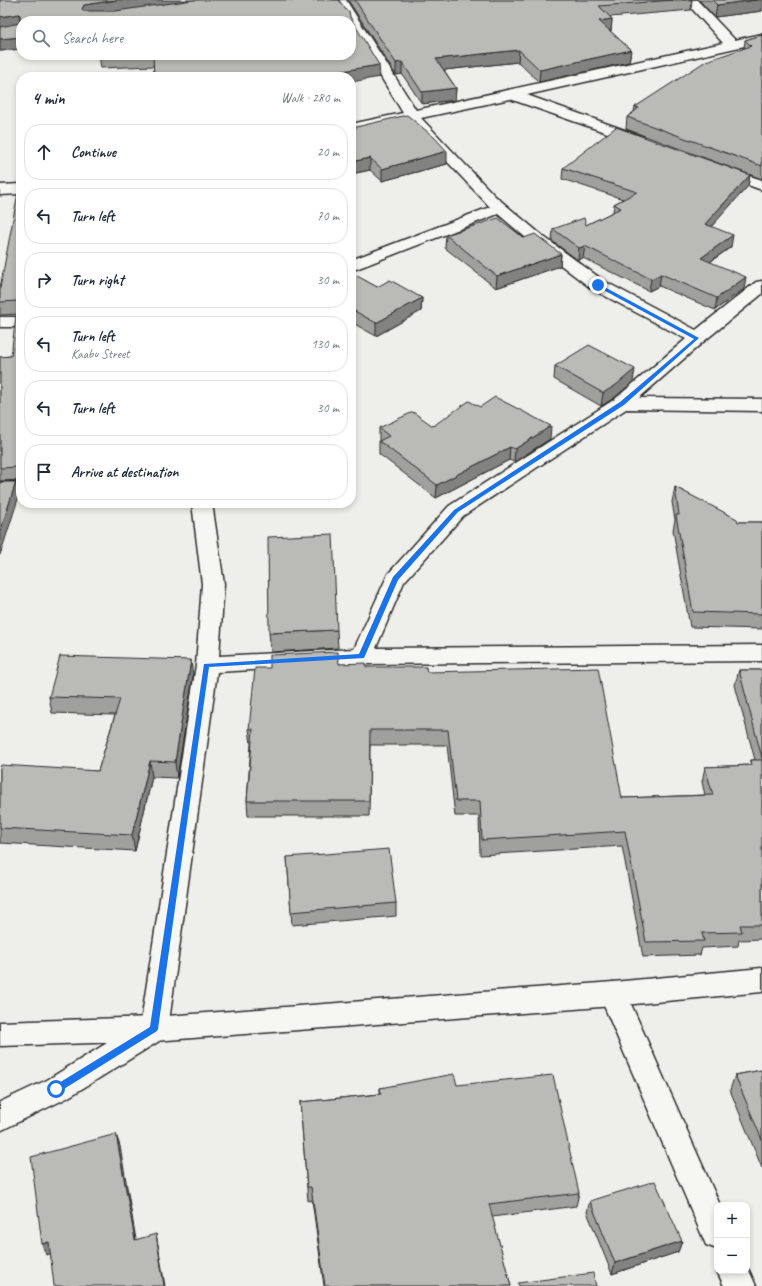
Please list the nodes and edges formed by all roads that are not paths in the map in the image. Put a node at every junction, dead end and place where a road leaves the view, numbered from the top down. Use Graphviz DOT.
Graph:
graph roads {
  1 [pos="340,0"];
  2 [pos="690,0"];
  3 [pos="350,16"];
  4 [pos="356,26"];
  5 [pos="762,38"];
  6 [pos="732,45"];
  7 [pos="513,95"];
  8 [pos="412,116"];
  9 [pos="356,127"];
  10 [pos="652,145"];
  11 [pos="711,166"];
  12 [pos="762,185"];
  13 [pos="16,189"];
  14 [pos="0,190"];
  15 [pos="500,208"];
  16 [pos="356,264"];
  17 [pos="762,286"];
  18 [pos="0,322"];
  19 [pos="16,322"];
  20 [pos="697,338"];
  21 [pos="622,403"];
  22 [pos="762,404"];
  23 [pos="0,488"];
  24 [pos="16,488"];
  25 [pos="203,508"];
  26 [pos="762,654"];
  27 [pos="362,656"];
  28 [pos="206,665"];
  29 [pos="762,980"];
  30 [pos="613,994"];
  31 [pos="154,1029"];
  32 [pos="0,1034"];
  33 [pos="0,1118"];
  34 [pos="714,1227"];
  35 [pos="734,1274"];
  36 [pos="740,1286"];
  1 -- 3 [label="street"];
  2 -- 6 [label="street"];
  4 -- 8 [label="street"];
  5 -- 6 [label="street"];
  6 -- 7 [label="street"];
  7 -- 8 [label="street"];
  7 -- 10 [label="street"];
  8 -- 9 [label="street"];
  8 -- 15 [label="street"];
  11 -- 12 [label="street"];
  13 -- 14 [label="street"];
  15 -- 16 [label="street"];
  15 -- 20 [label="street"];
  17 -- 20 [label="street"];
  18 -- 19 [label="street"];
  20 -- 21 [label="street"];
  21 -- 22 [label="street"];
  21 -- 27 [label="street"];
  23 -- 24 [label="street"];
  25 -- 28 [label="street"];
  26 -- 27 [label="street"];
  27 -- 28 [label="street"];
  28 -- 31 [label="street"];
  29 -- 30 [label="street"];
  30 -- 31 [label="street"];
  30 -- 34 [label="street"];
  31 -- 32 [label="street"];
  31 -- 33 [label="street"];
  35 -- 36 [label="street"];
}
